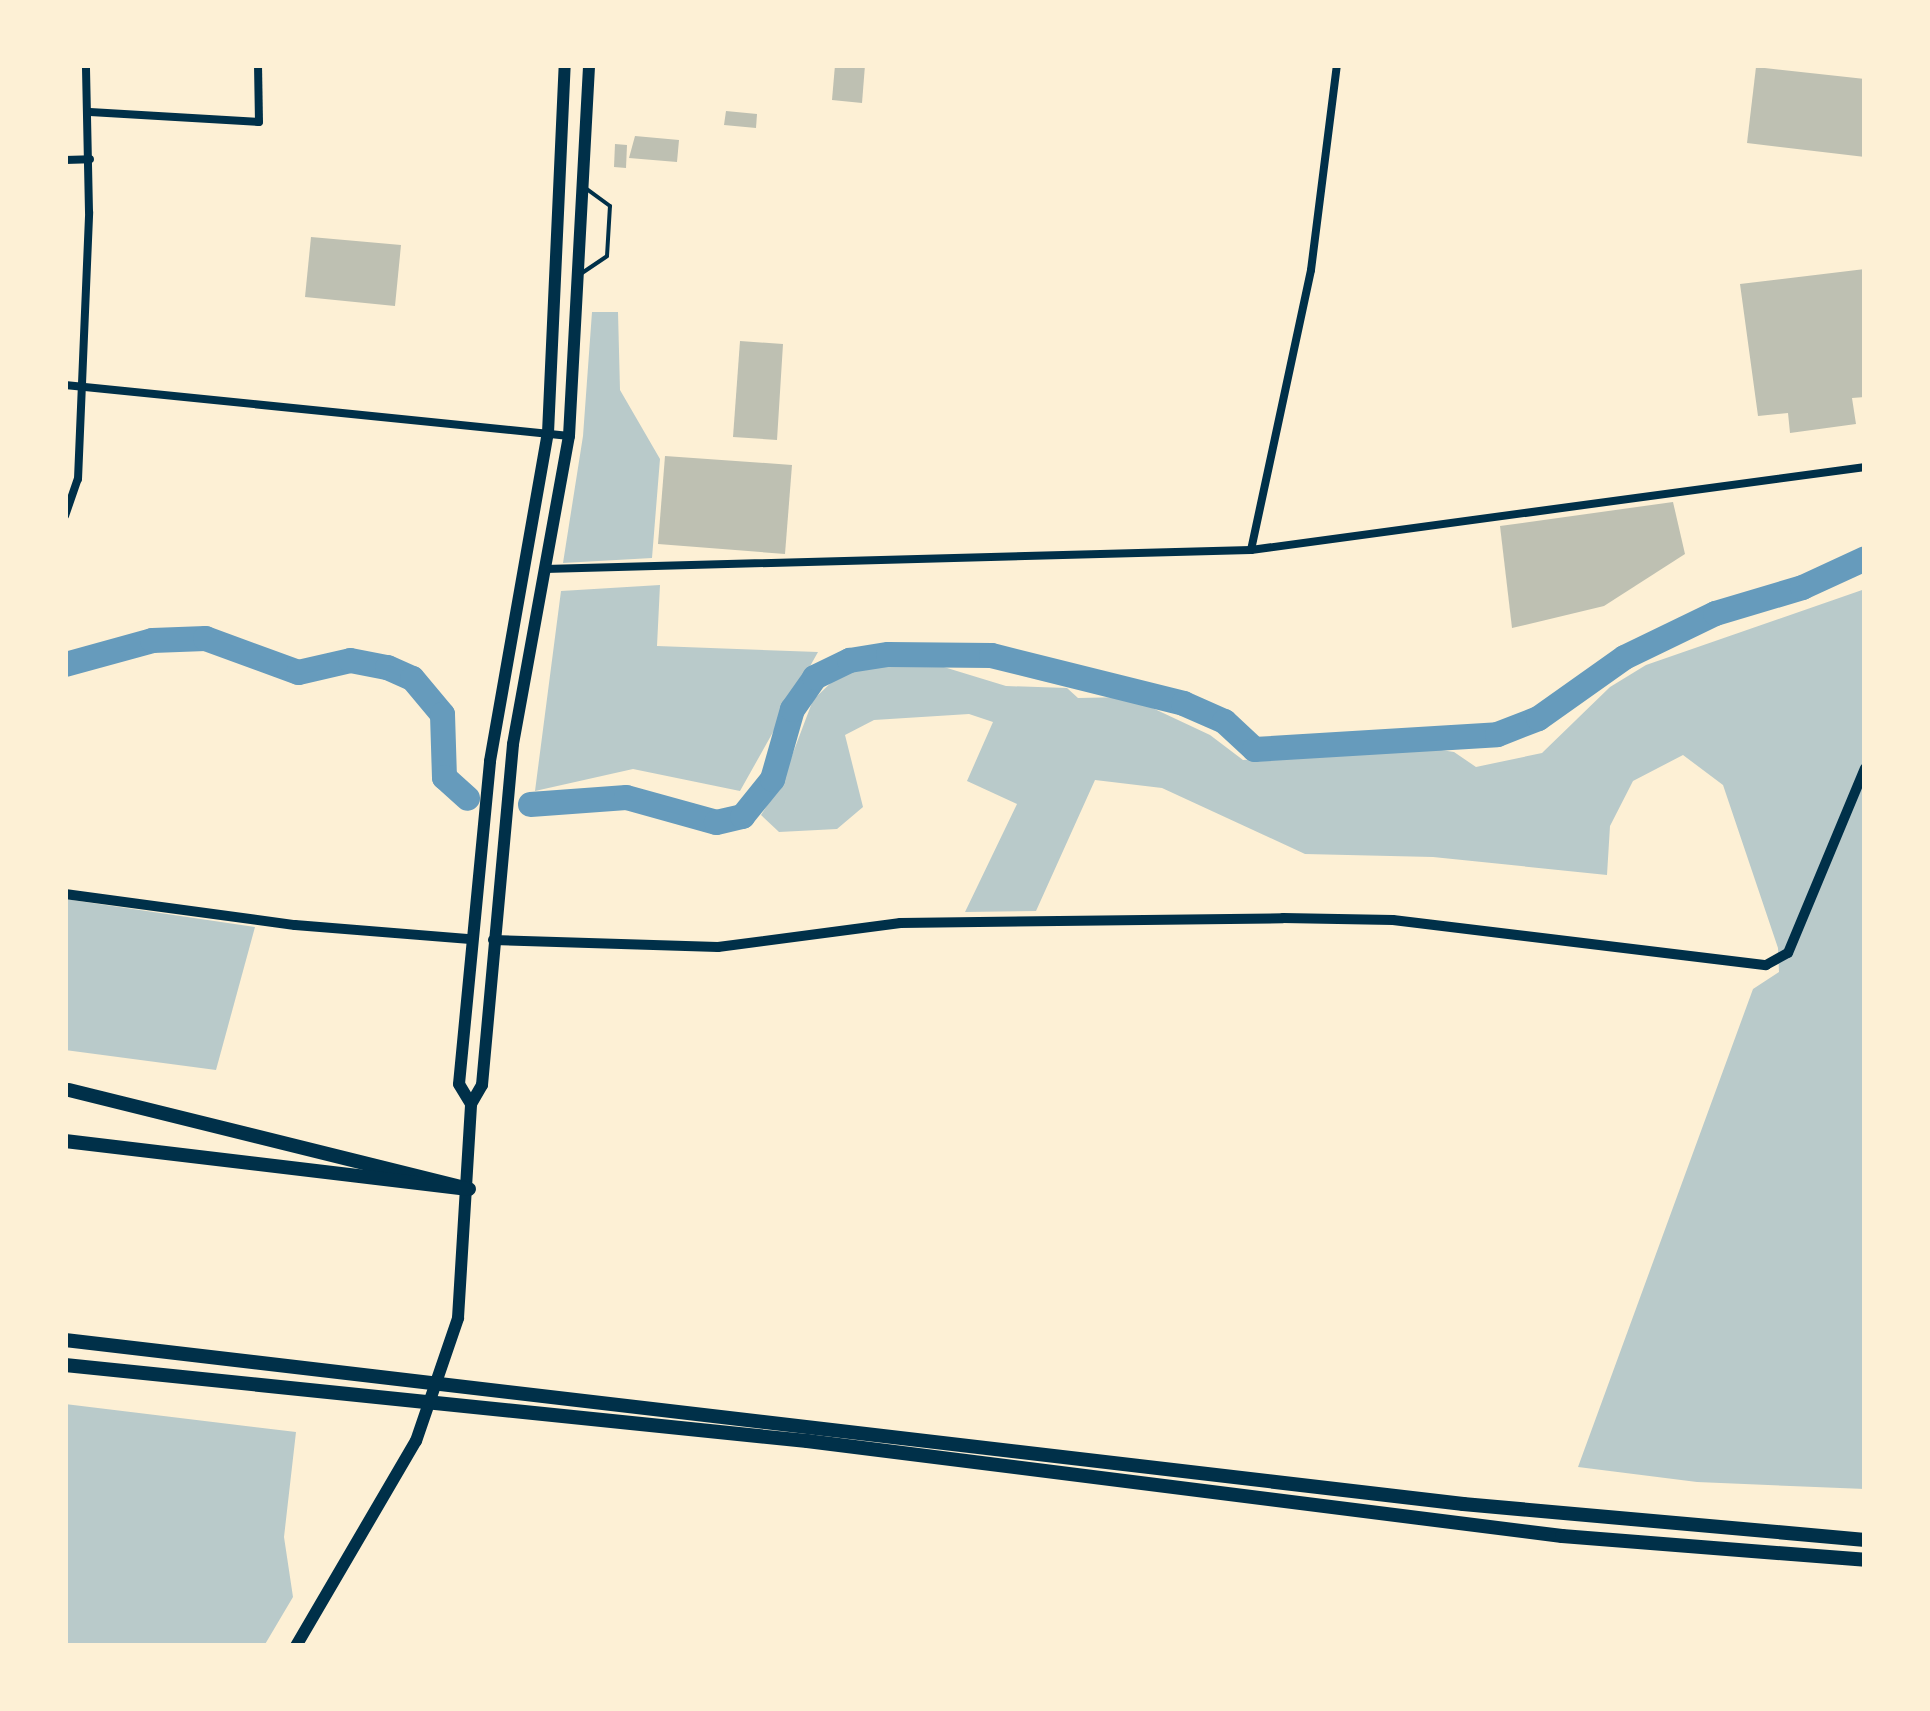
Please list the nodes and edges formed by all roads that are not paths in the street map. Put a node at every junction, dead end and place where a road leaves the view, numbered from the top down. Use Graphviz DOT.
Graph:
graph roads {
  1 [pos="86,65"];
  2 [pos="258,65"];
  3 [pos="564,65"];
  4 [pos="589,65"];
  5 [pos="1338,65"];
  6 [pos="90,112"];
  7 [pos="90,159"];
  8 [pos="65,160"];
  9 [pos="587,189"];
  10 [pos="582,273"];
  11 [pos="65,386"];
  12 [pos="81,388"];
  13 [pos="548,433"];
  14 [pos="570,436"];
  15 [pos="1865,467"];
  16 [pos="65,516"];
  17 [pos="1252,550"];
  18 [pos="543,568"];
  19 [pos="1865,768"];
  20 [pos="65,894"];
  21 [pos="470,939"];
  22 [pos="493,940"];
  23 [pos="70,1090"];
  24 [pos="470,1104"];
  25 [pos="65,1142"];
  26 [pos="469,1189"];
  27 [pos="65,1340"];
  28 [pos="65,1365"];
  29 [pos="1865,1540"];
  30 [pos="1865,1560"];
  31 [pos="296,1646"];
  1 -- 6 [label="street"];
  2 -- 6 [label="street"];
  3 -- 13 [label="main road"];
  4 -- 9 [label="main road"];
  5 -- 17 [label="street"];
  6 -- 7 [label="street"];
  7 -- 8 [label="street"];
  7 -- 12 [label="street"];
  9 -- 10 [label="main road"];
  9 -- 10 [label="lane"];
  10 -- 14 [label="main road"];
  11 -- 12 [label="street"];
  12 -- 13 [label="street"];
  12 -- 16 [label="street"];
  13 -- 14 [label="street"];
  13 -- 21 [label="main road"];
  14 -- 18 [label="main road"];
  15 -- 17 [label="street"];
  17 -- 18 [label="street"];
  18 -- 22 [label="main road"];
  19 -- 22 [label="street"];
  20 -- 21 [label="street"];
  21 -- 24 [label="main road"];
  22 -- 24 [label="main road"];
  23 -- 26 [label="highway"];
  24 -- 26 [label="main road"];
  25 -- 26 [label="highway"];
  26 -- 31 [label="main road"];
  27 -- 29 [label="highway"];
  28 -- 30 [label="highway"];
}
